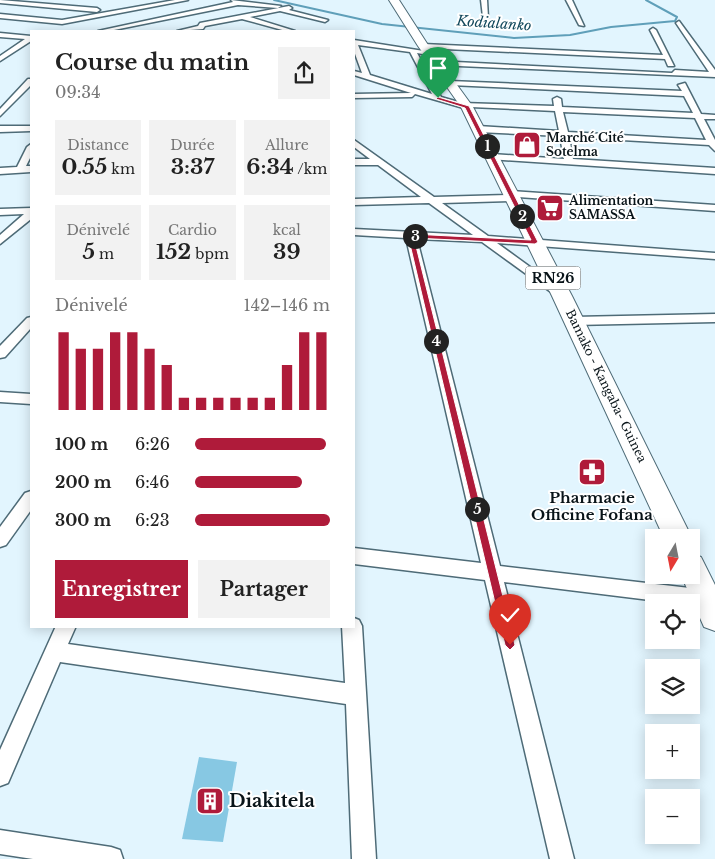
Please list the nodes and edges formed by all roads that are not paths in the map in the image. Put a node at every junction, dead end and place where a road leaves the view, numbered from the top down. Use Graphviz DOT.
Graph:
graph roads {
  1 [pos="128,0"];
  2 [pos="184,0"];
  3 [pos="394,0"];
  4 [pos="484,0"];
  5 [pos="569,0"];
  6 [pos="2,1"];
  7 [pos="236,2"];
  8 [pos="169,3"];
  9 [pos="106,6"];
  10 [pos="146,7"];
  11 [pos="97,10"];
  12 [pos="282,10"];
  13 [pos="185,14"];
  14 [pos="0,16"];
  15 [pos="171,17"];
  16 [pos="241,17"];
  17 [pos="486,17"];
  18 [pos="325,20"];
  19 [pos="62,22"];
  20 [pos="679,23"];
  21 [pos="582,25"];
  22 [pos="202,26"];
  23 [pos="45,28"];
  24 [pos="106,30"];
  25 [pos="184,30"];
  26 [pos="215,30"];
  27 [pos="288,30"];
  28 [pos="653,30"];
  29 [pos="30,33"];
  30 [pos="0,35"];
  31 [pos="20,37"];
  32 [pos="30,38"];
  33 [pos="30,39"];
  34 [pos="355,42"];
  35 [pos="546,42"];
  36 [pos="355,45"];
  37 [pos="548,51"];
  38 [pos="425,53"];
  39 [pos="667,57"];
  40 [pos="0,59"];
  41 [pos="551,68"];
  42 [pos="355,73"];
  43 [pos="676,73"];
  44 [pos="715,74"];
  45 [pos="367,77"];
  46 [pos="30,82"];
  47 [pos="450,83"];
  48 [pos="555,88"];
  49 [pos="686,94"];
  50 [pos="426,95"];
  51 [pos="355,96"];
  52 [pos="438,98"];
  53 [pos="466,106"];
  54 [pos="559,109"];
  55 [pos="0,114"];
  56 [pos="699,117"];
  57 [pos="715,117"];
  58 [pos="0,129"];
  59 [pos="30,129"];
  60 [pos="478,129"];
  61 [pos="564,134"];
  62 [pos="355,144"];
  63 [pos="714,145"];
  64 [pos="30,149"];
  65 [pos="492,156"];
  66 [pos="355,162"];
  67 [pos="379,162"];
  68 [pos="569,162"];
  69 [pos="20,170"];
  70 [pos="30,170"];
  71 [pos="715,171"];
  72 [pos="0,172"];
  73 [pos="512,196"];
  74 [pos="432,200"];
  75 [pos="355,202"];
  76 [pos="715,208"];
  77 [pos="0,212"];
  78 [pos="30,213"];
  79 [pos="30,214"];
  80 [pos="355,232"];
  81 [pos="411,236"];
  82 [pos="486,240"];
  83 [pos="0,241"];
  84 [pos="535,242"];
  85 [pos="715,256"];
  86 [pos="562,296"];
  87 [pos="715,318"];
  88 [pos="574,321"];
  89 [pos="30,322"];
  90 [pos="0,354"];
  91 [pos="0,396"];
  92 [pos="30,399"];
  93 [pos="30,501"];
  94 [pos="25,514"];
  95 [pos="674,529"];
  96 [pos="0,540"];
  97 [pos="355,556"];
  98 [pos="493,574"];
  99 [pos="700,584"];
  100 [pos="711,608"];
  101 [pos="65,628"];
  102 [pos="352,628"];
  103 [pos="55,652"];
  104 [pos="355,695"];
  105 [pos="0,775"];
  106 [pos="0,842"];
  107 [pos="111,859"];
  108 [pos="364,859"];
  109 [pos="562,859"];
  1 -- 10 [label="street"];
  2 -- 8 [label="street"];
  3 -- 38 [label="main road, Bamako - Kangaba- Guinea / RN26"];
  4 -- 17 [label="street"];
  5 -- 21 [label="street"];
  6 -- 11 [label="street"];
  7 -- 12 [label="street"];
  7 -- 13 [label="street"];
  8 -- 10 [label="street"];
  8 -- 13 [label="street"];
  9 -- 11 [label="street"];
  10 -- 15 [label="street"];
  10 -- 19 [label="street"];
  11 -- 19 [label="street"];
  12 -- 16 [label="street"];
  12 -- 18 [label="street"];
  13 -- 15 [label="street"];
  13 -- 22 [label="street"];
  14 -- 19 [label="street"];
  15 -- 24 [label="street"];
  16 -- 22 [label="street"];
  16 -- 27 [label="street"];
  19 -- 23 [label="street"];
  20 -- 44 [label="street"];
  22 -- 25 [label="street"];
  22 -- 26 [label="street"];
  28 -- 39 [label="street"];
  29 -- 31 [label="street"];
  30 -- 31 [label="street"];
  31 -- 32 [label="street"];
  33 -- 40 [label="street"];
  34 -- 38 [label="street"];
  35 -- 37 [label="street"];
  36 -- 45 [label="street"];
  37 -- 38 [label="street"];
  37 -- 39 [label="street"];
  37 -- 41 [label="street"];
  38 -- 41 [label="street"];
  38 -- 47 [label="main road, Bamako - Kangaba- Guinea / RN26"];
  38 -- 52 [label="street"];
  39 -- 43 [label="street"];
  41 -- 43 [label="street"];
  41 -- 48 [label="street"];
  42 -- 45 [label="street"];
  43 -- 44 [label="street"];
  43 -- 49 [label="street"];
  45 -- 50 [label="street"];
  46 -- 55 [label="street"];
  47 -- 48 [label="street"];
  47 -- 53 [label="main road, Bamako - Kangaba- Guinea / RN26"];
  48 -- 49 [label="street"];
  48 -- 54 [label="street"];
  49 -- 56 [label="street"];
  50 -- 51 [label="street"];
  50 -- 52 [label="street"];
  52 -- 53 [label="street"];
  53 -- 54 [label="street"];
  53 -- 60 [label="main road, Bamako - Kangaba- Guinea / RN26"];
  54 -- 56 [label="street"];
  54 -- 61 [label="street"];
  56 -- 57 [label="street"];
  56 -- 63 [label="street"];
  58 -- 59 [label="street"];
  60 -- 61 [label="street"];
  60 -- 65 [label="main road, Bamako - Kangaba- Guinea / RN26"];
  61 -- 63 [label="street"];
  61 -- 68 [label="street"];
  62 -- 67 [label="street"];
  64 -- 69 [label="street"];
  65 -- 68 [label="street"];
  65 -- 73 [label="main road, Bamako - Kangaba- Guinea / RN26"];
  66 -- 67 [label="street"];
  67 -- 74 [label="street"];
  68 -- 71 [label="street"];
  69 -- 70 [label="street"];
  69 -- 72 [label="street"];
  73 -- 74 [label="street"];
  73 -- 76 [label="street"];
  73 -- 84 [label="main road, Bamako - Kangaba- Guinea / RN26"];
  74 -- 75 [label="street"];
  74 -- 82 [label="street"];
  77 -- 78 [label="street"];
  79 -- 83 [label="street"];
  80 -- 81 [label="street"];
  81 -- 82 [label="street"];
  81 -- 98 [label="street"];
  82 -- 84 [label="street"];
  82 -- 86 [label="street"];
  84 -- 85 [label="street"];
  84 -- 86 [label="main road, Bamako - Kangaba- Guinea / RN26"];
  86 -- 88 [label="main road, Bamako - Kangaba- Guinea / RN26"];
  87 -- 88 [label="street"];
  88 -- 95 [label="main road, Bamako - Kangaba- Guinea / RN26"];
  89 -- 90 [label="street"];
  91 -- 92 [label="street"];
  93 -- 94 [label="street"];
  94 -- 96 [label="street"];
  97 -- 98 [label="street"];
  98 -- 100 [label="street"];
  98 -- 109 [label="street"];
  99 -- 100 [label="main road"];
  101 -- 103 [label="street"];
  102 -- 104 [label="street"];
  103 -- 104 [label="street"];
  103 -- 105 [label="street"];
  104 -- 108 [label="street"];
  106 -- 107 [label="street"];
}
